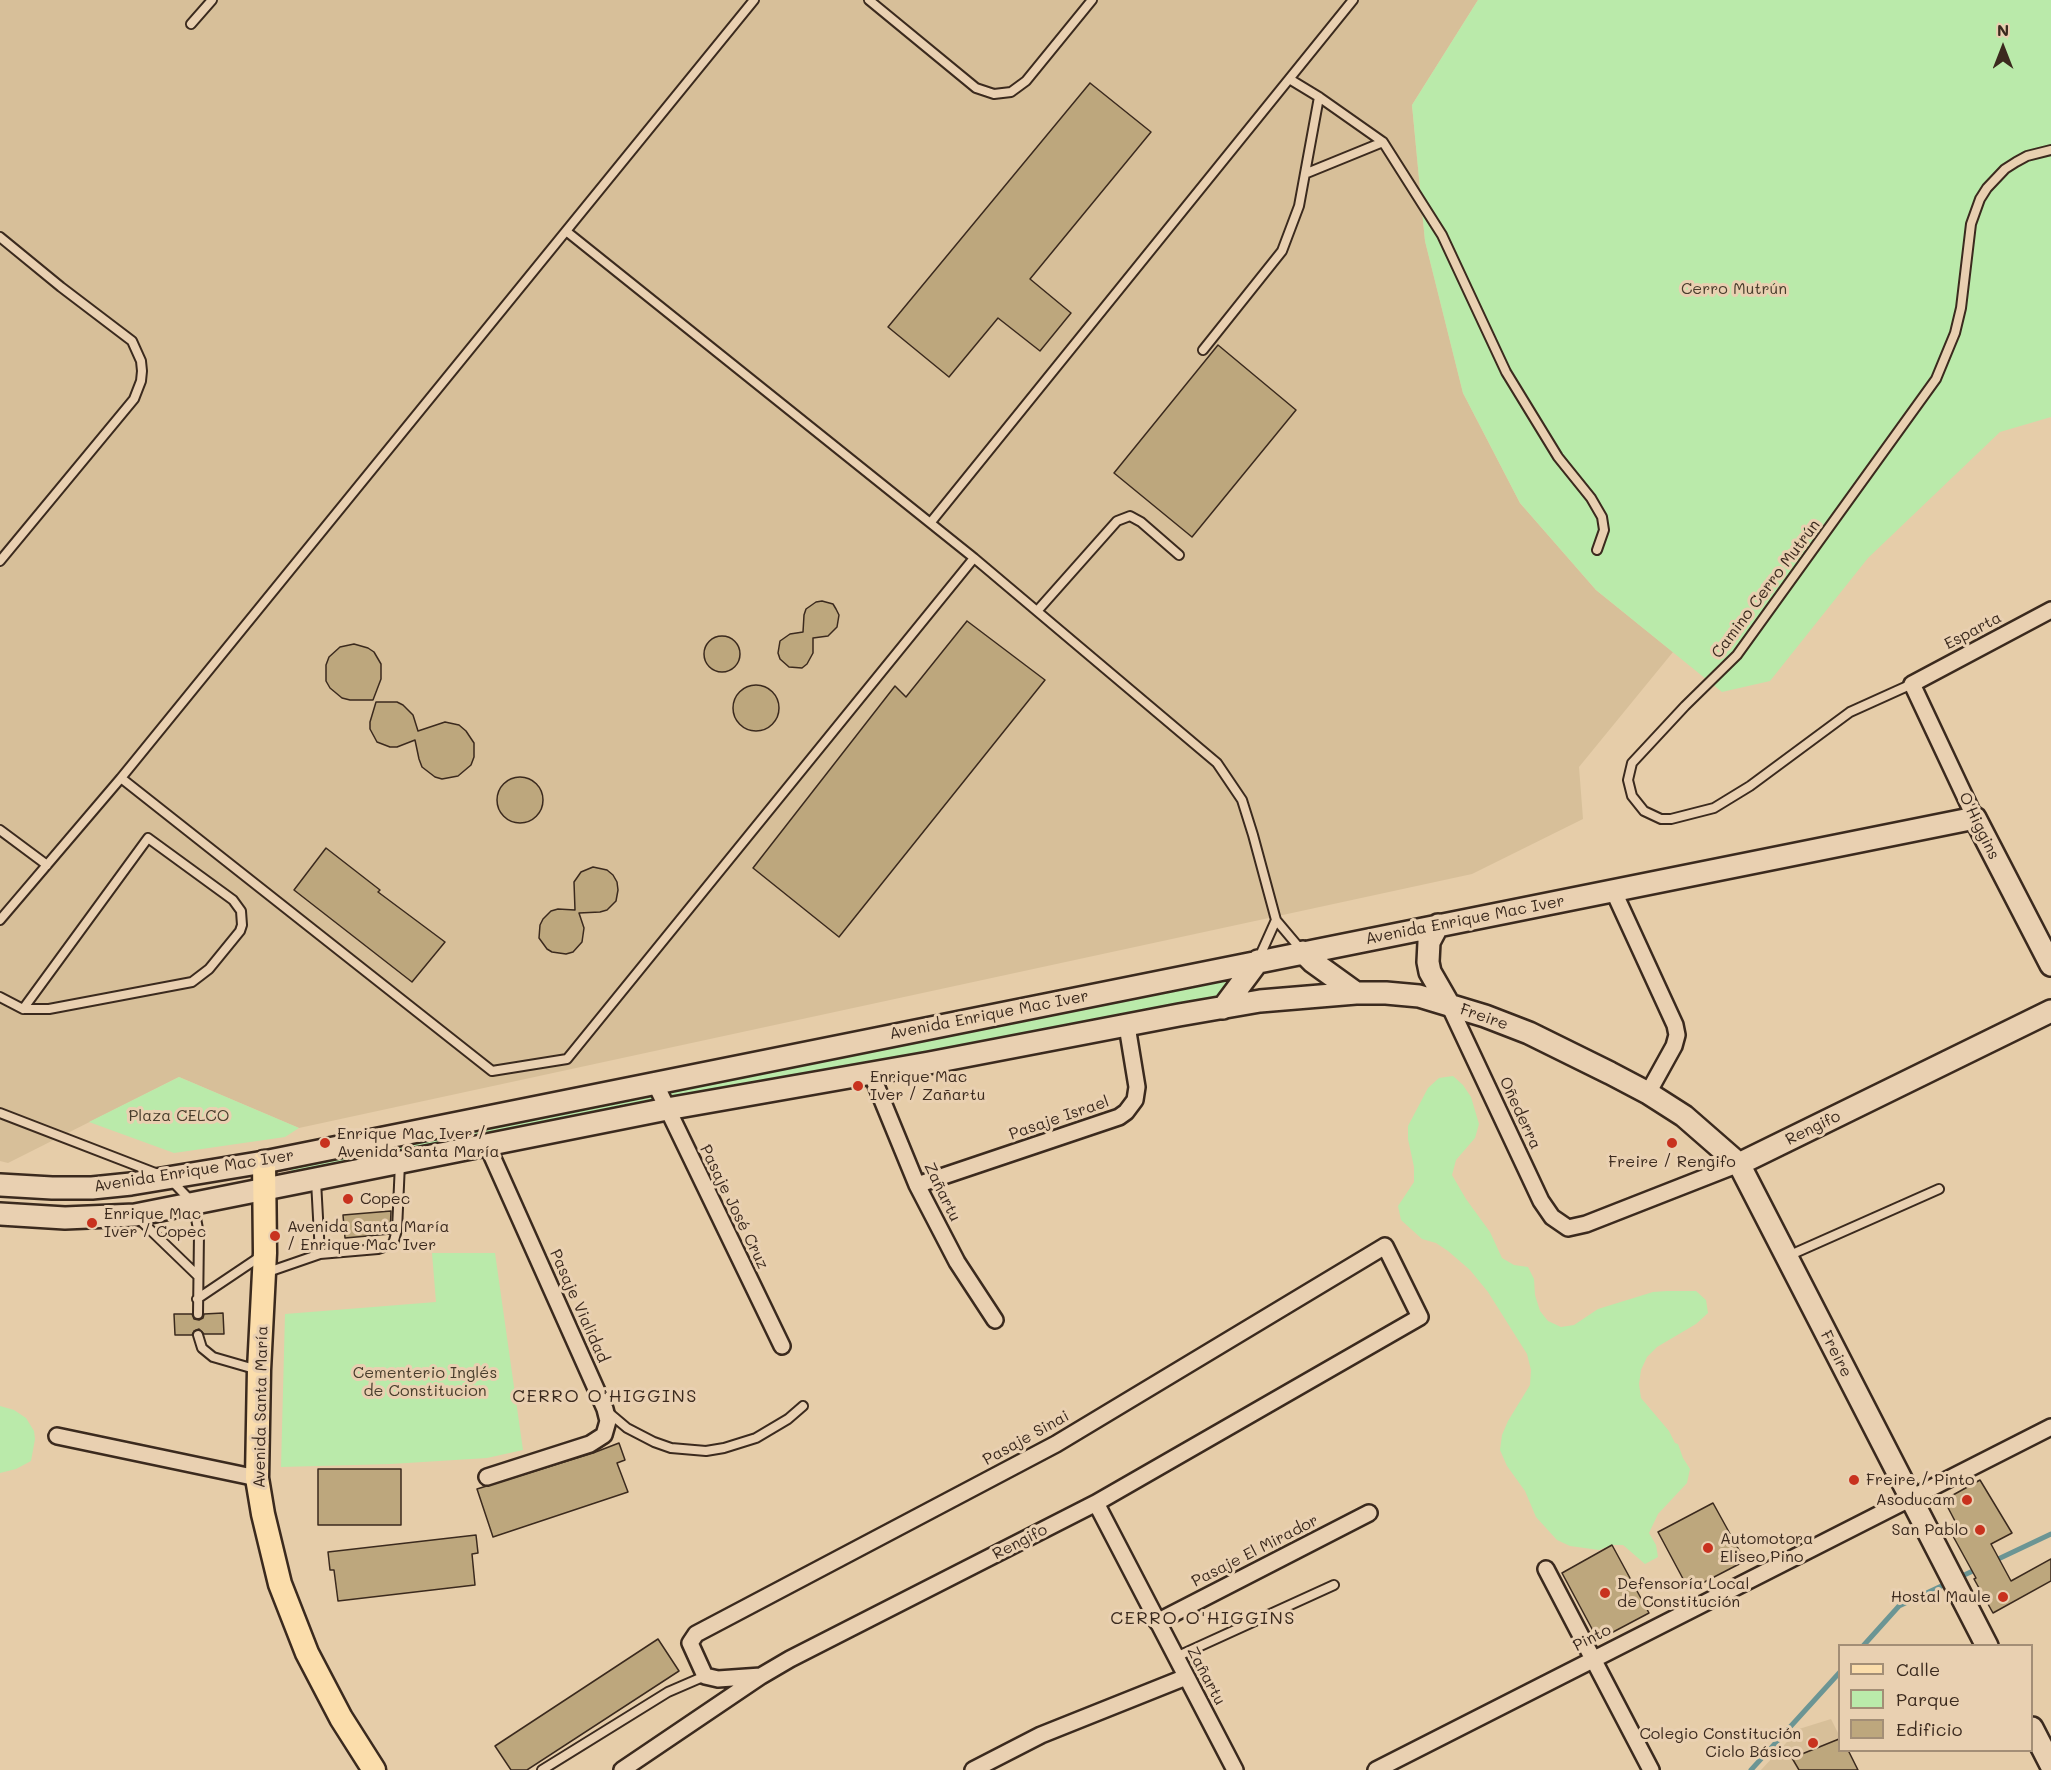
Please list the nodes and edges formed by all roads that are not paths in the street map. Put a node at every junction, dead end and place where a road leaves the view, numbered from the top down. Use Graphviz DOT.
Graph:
graph roads {
  1 [pos="212,0"];
  2 [pos="754,0"];
  3 [pos="869,0"];
  4 [pos="1092,0"];
  5 [pos="1353,0"];
  6 [pos="191,24"];
  7 [pos="1291,80"];
  8 [pos="1319,97"];
  9 [pos="1383,142"];
  10 [pos="2051,150"];
  11 [pos="1306,173"];
  12 [pos="566,231"];
  13 [pos="0,237"];
  14 [pos="1203,350"];
  15 [pos="931,522"];
  16 [pos="1597,550"];
  17 [pos="1179,555"];
  18 [pos="974,558"];
  19 [pos="0,561"];
  20 [pos="1038,610"];
  21 [pos="2051,610"];
  22 [pos="1912,684"];
  23 [pos="121,778"];
  24 [pos="1975,818"];
  25 [pos="0,830"];
  26 [pos="46,865"];
  27 [pos="1613,890"];
  28 [pos="1276,920"];
  29 [pos="0,921"];
  30 [pos="1438,925"];
  31 [pos="1303,952"];
  32 [pos="1257,961"];
  33 [pos="2051,965"];
  34 [pos="1356,993"];
  35 [pos="0,997"];
  36 [pos="1449,1005"];
  37 [pos="1223,1008"];
  38 [pos="23,1009"];
  39 [pos="2051,1011"];
  40 [pos="1127,1026"];
  41 [pos="920,1029"];
  42 [pos="929,1063"];
  43 [pos="870,1073"];
  44 [pos="655,1083"];
  45 [pos="1648,1093"];
  46 [pos="667,1109"];
  47 [pos="0,1113"];
  48 [pos="487,1145"];
  49 [pos="264,1162"];
  50 [pos="400,1162"];
  51 [pos="1739,1164"];
  52 [pos="170,1178"];
  53 [pos="316,1179"];
  54 [pos="0,1185"];
  55 [pos="917,1185"];
  56 [pos="265,1190"];
  57 [pos="1939,1190"];
  58 [pos="193,1203"];
  59 [pos="0,1214"];
  60 [pos="135,1215"];
  61 [pos="1568,1228"];
  62 [pos="320,1254"];
  63 [pos="1787,1257"];
  64 [pos="264,1263"];
  65 [pos="197,1275"];
  66 [pos="197,1299"];
  67 [pos="198,1314"];
  68 [pos="1420,1317"];
  69 [pos="995,1320"];
  70 [pos="198,1335"];
  71 [pos="782,1346"];
  72 [pos="259,1370"];
  73 [pos="802,1406"];
  74 [pos="605,1409"];
  75 [pos="2051,1427"];
  76 [pos="57,1436"];
  77 [pos="487,1477"];
  78 [pos="257,1478"];
  79 [pos="1911,1498"];
  80 [pos="1096,1503"];
  81 [pos="1369,1513"];
  82 [pos="1546,1569"];
  83 [pos="1334,1585"];
  84 [pos="1158,1622"];
  85 [pos="1987,1644"];
  86 [pos="1176,1657"];
  87 [pos="1593,1658"];
  88 [pos="705,1676"];
  89 [pos="761,1676"];
  90 [pos="1186,1677"];
  91 [pos="2033,1732"];
  92 [pos="2051,1765"];
  93 [pos="374,1770"];
  94 [pos="543,1770"];
  95 [pos="622,1770"];
  96 [pos="973,1770"];
  97 [pos="1235,1770"];
  98 [pos="1376,1770"];
  99 [pos="1651,1770"];
  1 -- 6 [label="lane"];
  2 -- 12 [label="lane"];
  3 -- 4 [label="lane"];
  5 -- 7 [label="lane"];
  7 -- 8 [label="lane"];
  7 -- 15 [label="lane"];
  8 -- 9 [label="lane"];
  8 -- 11 [label="lane"];
  9 -- 11 [label="lane"];
  9 -- 16 [label="lane"];
  10 -- 22 [label="lane, Camino Cerro Mutrún"];
  11 -- 14 [label="lane"];
  12 -- 15 [label="lane"];
  12 -- 23 [label="lane"];
  13 -- 19 [label="lane"];
  15 -- 18 [label="lane"];
  17 -- 20 [label="lane"];
  18 -- 20 [label="lane"];
  18 -- 23 [label="lane"];
  20 -- 28 [label="lane"];
  21 -- 22 [label="street, Esparta"];
  22 -- 24 [label="street, O'Higgins"];
  23 -- 26 [label="lane"];
  24 -- 27 [label="main road, Avenida Enrique Mac Iver"];
  24 -- 33 [label="main road, O'Higgins"];
  25 -- 26 [label="lane"];
  26 -- 29 [label="lane"];
  27 -- 30 [label="main road, Avenida Enrique Mac Iver"];
  27 -- 45 [label="street"];
  28 -- 31 [label="lane"];
  28 -- 32 [label="lane"];
  30 -- 31 [label="main road, Avenida Enrique Mac Iver"];
  30 -- 36 [label="main road"];
  31 -- 32 [label="main road, Avenida Enrique Mac Iver"];
  31 -- 34 [label="main road"];
  32 -- 37 [label="main road"];
  32 -- 41 [label="main road, Avenida Enrique Mac Iver"];
  34 -- 36 [label="main road, Avenida Enrique Mac Iver"];
  34 -- 37 [label="main road, Avenida Enrique Mac Iver"];
  35 -- 38 [label="lane"];
  36 -- 45 [label="main road, Freire"];
  36 -- 61 [label="street, Oñederra"];
  37 -- 40 [label="main road, Avenida Enrique Mac Iver"];
  38 -- 38 [label="lane"];
  39 -- 51 [label="main road, Rengifo"];
  40 -- 42 [label="main road, Avenida Enrique Mac Iver"];
  40 -- 55 [label="street, Pasaje Israel"];
  41 -- 42 [label="main road"];
  41 -- 44 [label="main road, Avenida Enrique Mac Iver"];
  42 -- 43 [label="main road, Avenida Enrique Mac Iver"];
  43 -- 46 [label="main road, Avenida Enrique Mac Iver"];
  43 -- 55 [label="street, Zañartu"];
  44 -- 46 [label="street, Pasaje José Cruz"];
  44 -- 49 [label="main road, Avenida Enrique Mac Iver"];
  45 -- 51 [label="main road, Freire"];
  46 -- 48 [label="main road, Avenida Enrique Mac Iver"];
  46 -- 71 [label="street, Pasaje José Cruz"];
  47 -- 52 [label="lane"];
  48 -- 50 [label="main road, Avenida Enrique Mac Iver"];
  48 -- 74 [label="street, Pasaje Vialidad"];
  49 -- 52 [label="main road, Avenida Enrique Mac Iver"];
  49 -- 56 [label="main road, Avenida Santa María"];
  50 -- 53 [label="main road, Avenida Enrique Mac Iver"];
  50 -- 62 [label="lane"];
  51 -- 61 [label="street, Rengifo"];
  51 -- 63 [label="main road, Freire"];
  52 -- 54 [label="main road, Avenida Enrique Mac Iver"];
  52 -- 58 [label="lane"];
  53 -- 56 [label="main road, Avenida Enrique Mac Iver"];
  53 -- 62 [label="lane"];
  55 -- 69 [label="street, Zañartu"];
  56 -- 58 [label="main road, Avenida Enrique Mac Iver"];
  56 -- 64 [label="main road, Avenida Santa María"];
  57 -- 63 [label="lane"];
  58 -- 60 [label="main road, Avenida Enrique Mac Iver"];
  58 -- 65 [label="lane"];
  59 -- 60 [label="main road, Avenida Enrique Mac Iver"];
  60 -- 65 [label="lane"];
  62 -- 64 [label="lane"];
  63 -- 79 [label="main road, Freire"];
  64 -- 66 [label="lane"];
  64 -- 72 [label="main road, Avenida Santa María"];
  65 -- 66 [label="lane"];
  66 -- 67 [label="lane"];
  68 -- 80 [label="street, Rengifo"];
  68 -- 88 [label="street, Pasaje Sinai"];
  70 -- 72 [label="lane"];
  72 -- 78 [label="main road, Avenida Santa María"];
  73 -- 74 [label="lane"];
  74 -- 77 [label="street"];
  75 -- 79 [label="street, Pinto"];
  76 -- 78 [label="street"];
  78 -- 93 [label="main road, Avenida Santa María"];
  79 -- 85 [label="main road, Freire"];
  79 -- 87 [label="street, Pinto"];
  80 -- 84 [label="street, Zañartu"];
  80 -- 89 [label="street, Rengifo"];
  81 -- 84 [label="street, Pasaje El Mirador"];
  82 -- 87 [label="street"];
  83 -- 86 [label="lane"];
  84 -- 86 [label="street, Zañartu"];
  86 -- 90 [label="street, Zañartu"];
  87 -- 98 [label="street, Pinto"];
  87 -- 99 [label="street"];
  88 -- 89 [label="street"];
  88 -- 94 [label="lane"];
  89 -- 95 [label="street, Rengifo"];
  90 -- 96 [label="street"];
  90 -- 97 [label="street, Zañartu"];
  91 -- 92 [label="main road"];
}
